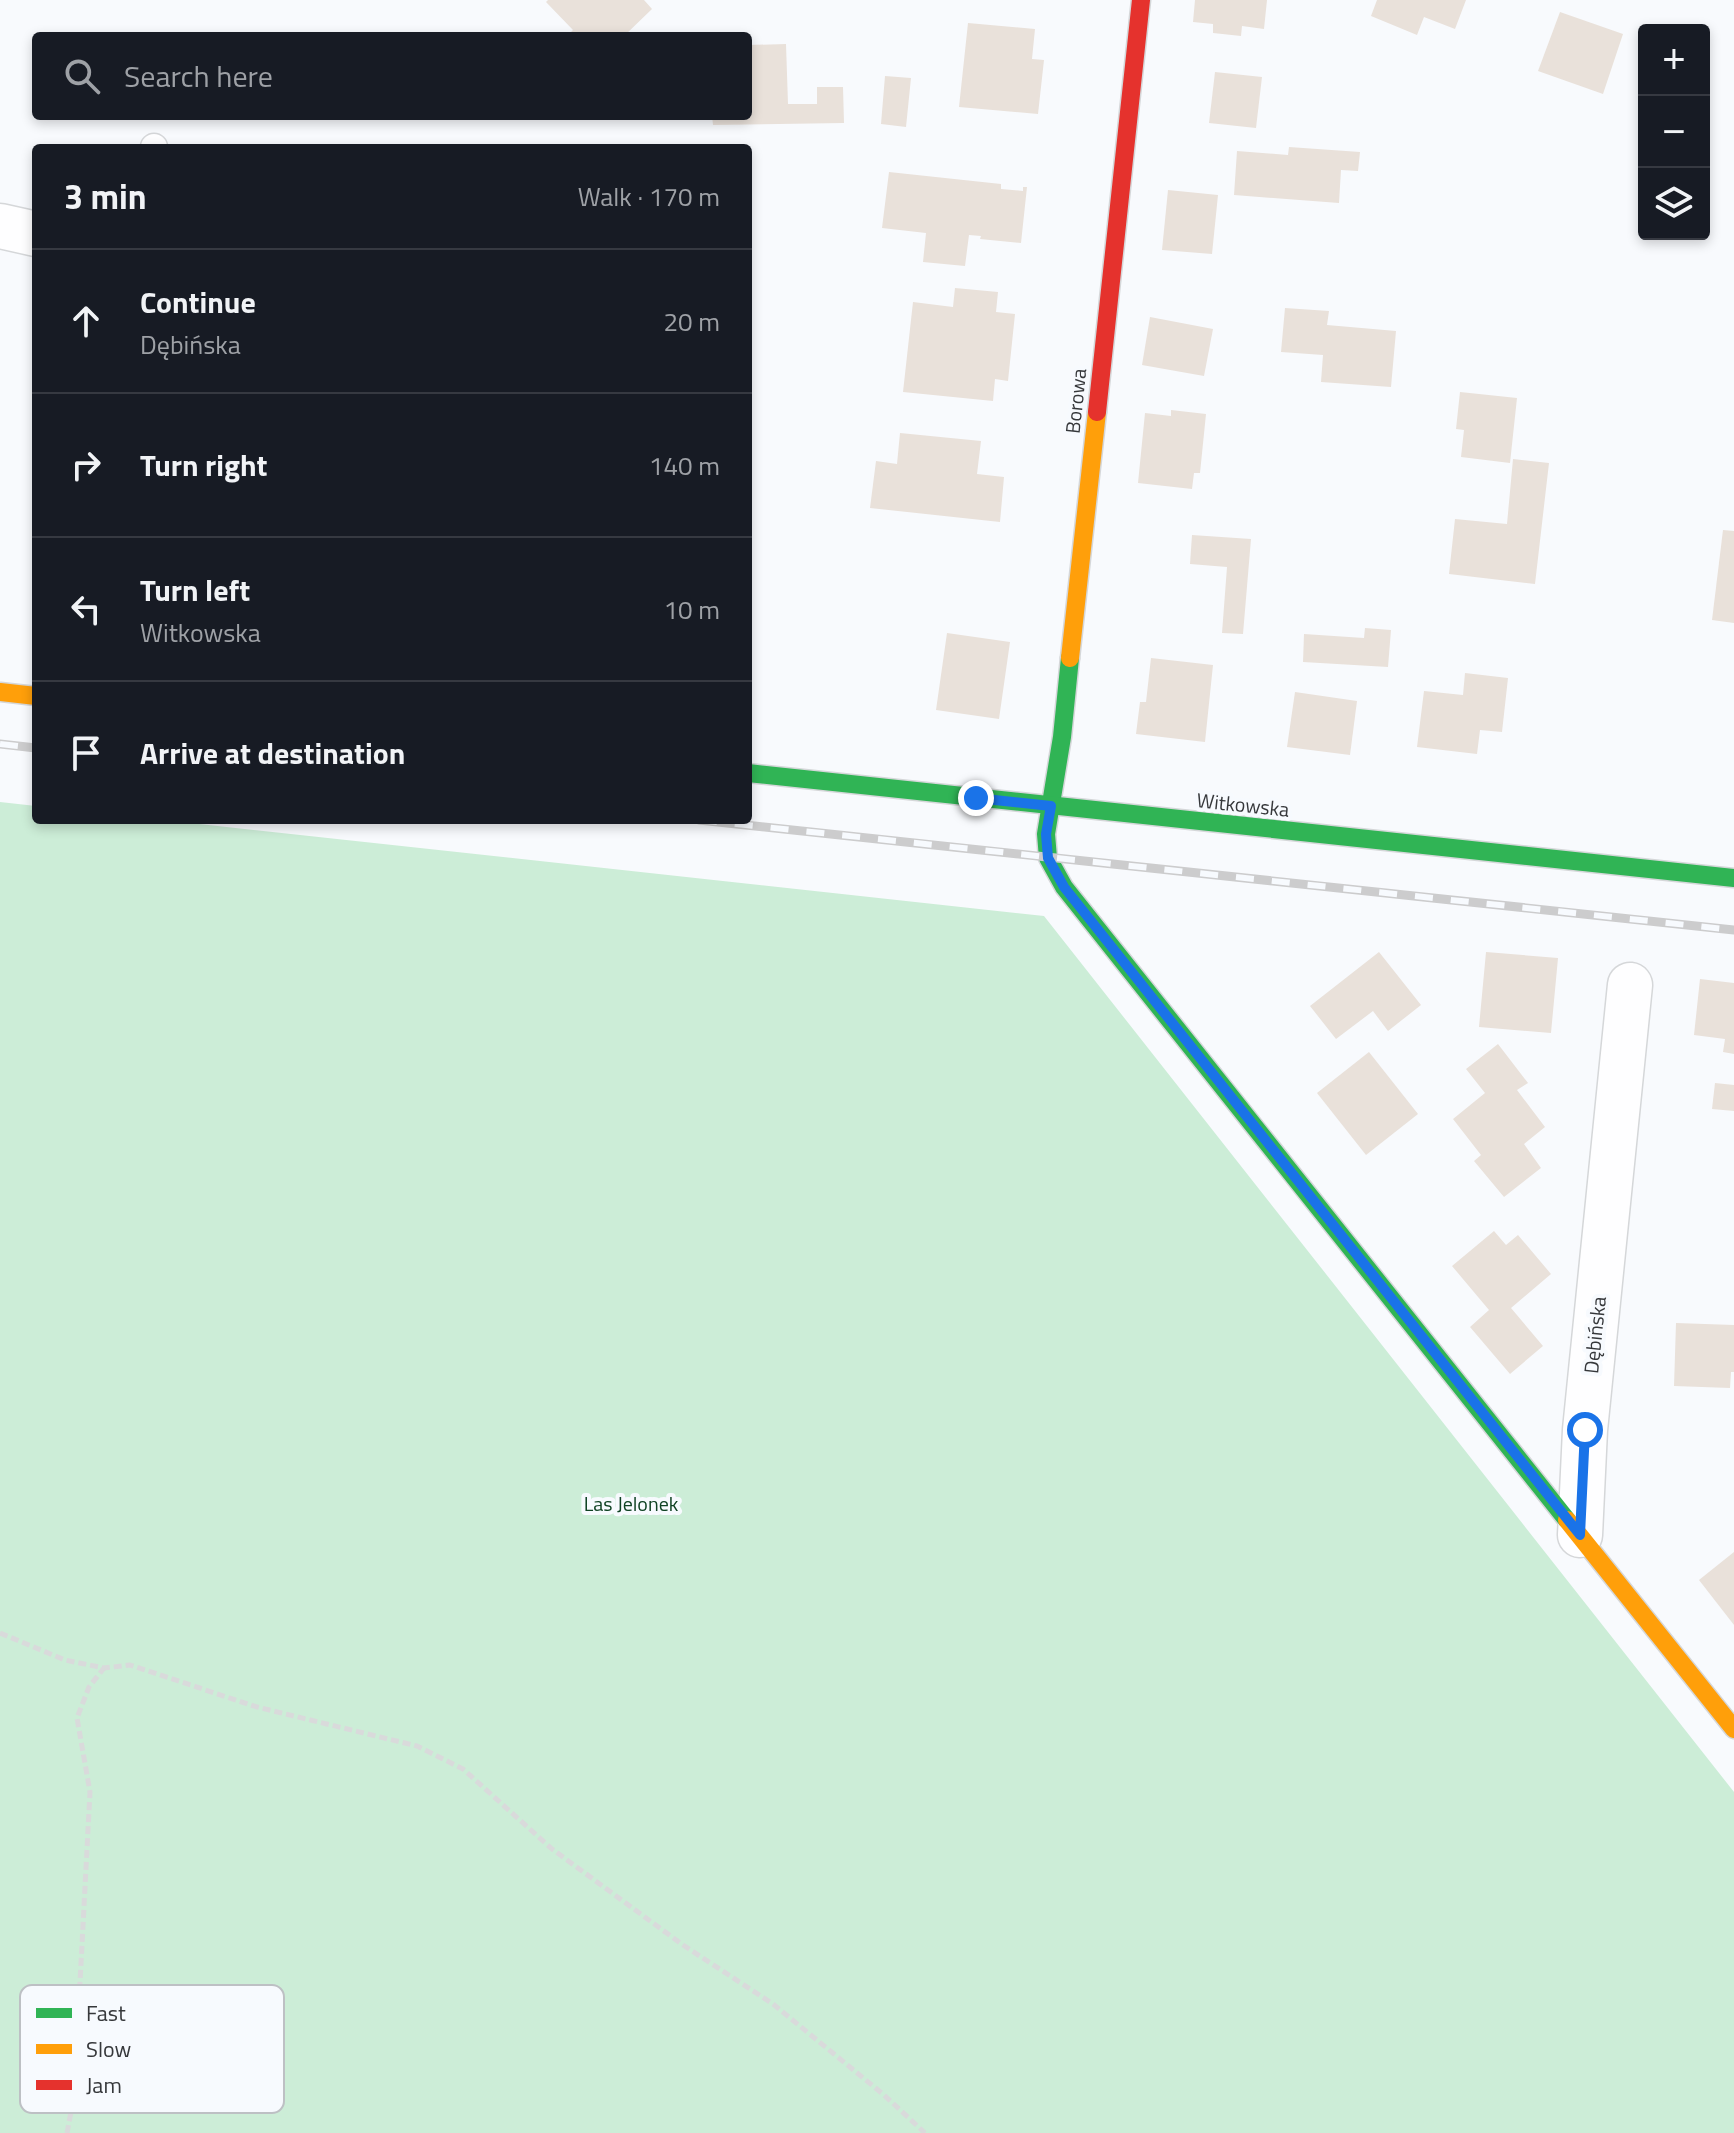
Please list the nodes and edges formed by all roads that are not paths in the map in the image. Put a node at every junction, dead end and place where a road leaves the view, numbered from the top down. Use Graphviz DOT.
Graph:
graph roads {
  1 [pos="1141,0"];
  2 [pos="0,226"];
  3 [pos="32,233"];
  4 [pos="0,692"];
  5 [pos="32,696"];
  6 [pos="752,773"];
  7 [pos="1051,806"];
  8 [pos="1734,878"];
  9 [pos="1630,985"];
  10 [pos="1580,1535"];
  11 [pos="1734,1729"];
  1 -- 7 [label="street, Borowa"];
  2 -- 3 [label="street"];
  4 -- 5 [label="street"];
  6 -- 7 [label="street, Witkowska"];
  7 -- 8 [label="street, Witkowska"];
  7 -- 10 [label="street, Borowa"];
  9 -- 10 [label="street, Dębińska"];
  10 -- 11 [label="street"];
}
